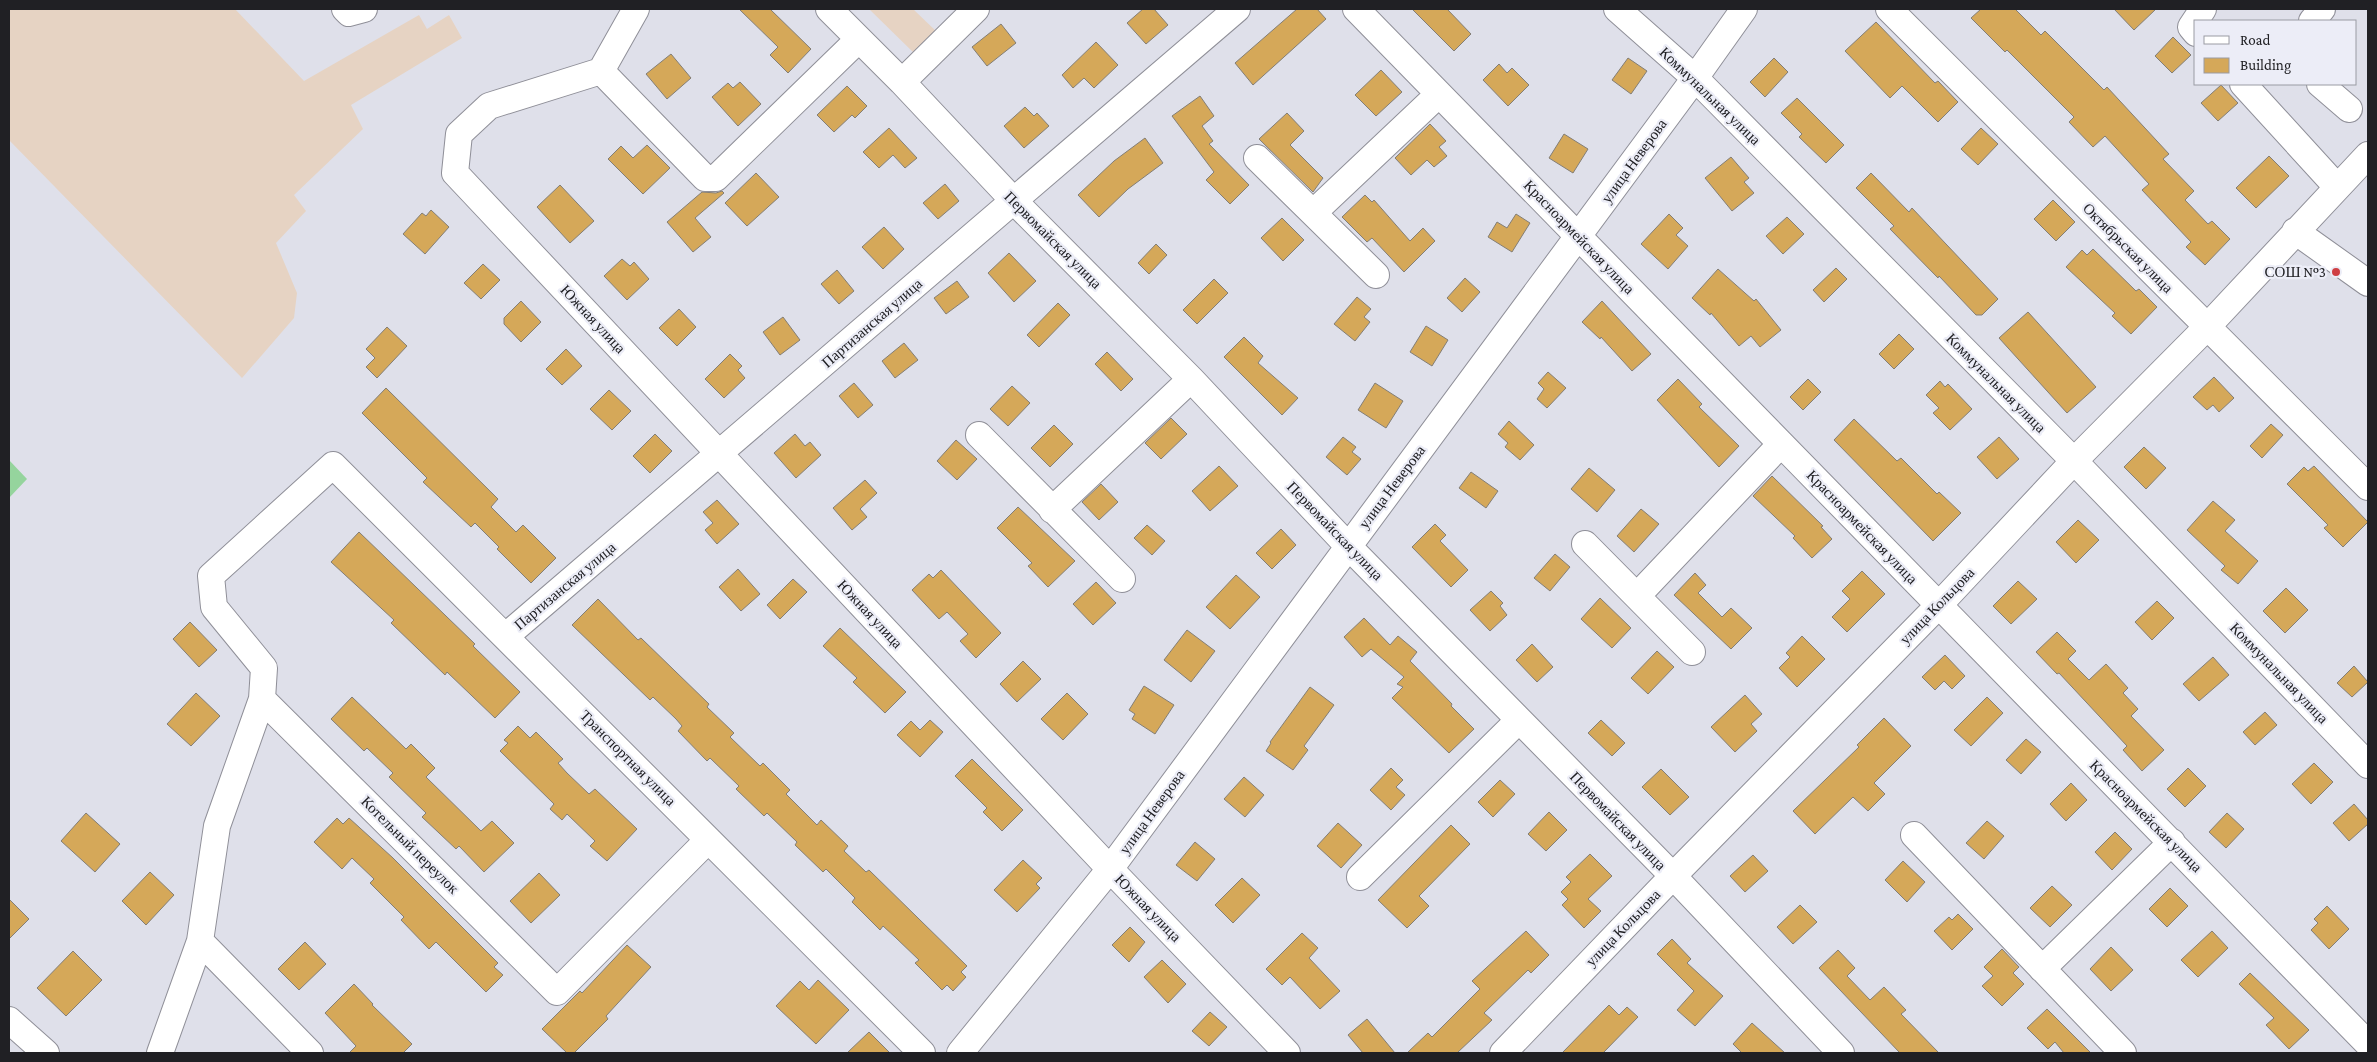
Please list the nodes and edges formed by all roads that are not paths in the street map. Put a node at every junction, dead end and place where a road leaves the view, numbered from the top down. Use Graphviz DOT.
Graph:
graph roads {
  1 [pos="345,9"];
  2 [pos="364,9"];
  3 [pos="636,9"];
  4 [pos="829,9"];
  5 [pos="976,9"];
  6 [pos="1237,9"];
  7 [pos="1356,9"];
  8 [pos="1617,9"];
  9 [pos="1744,9"];
  10 [pos="1889,9"];
  11 [pos="2203,9"];
  12 [pos="2322,9"];
  13 [pos="2195,20"];
  14 [pos="2313,20"];
  15 [pos="859,39"];
  16 [pos="601,71"];
  17 [pos="1695,78"];
  18 [pos="902,82"];
  19 [pos="2244,85"];
  20 [pos="2321,85"];
  21 [pos="1439,94"];
  22 [pos="2349,109"];
  23 [pos="2368,155"];
  24 [pos="1257,158"];
  25 [pos="2337,186"];
  26 [pos="1014,201"];
  27 [pos="1313,212"];
  28 [pos="2296,231"];
  29 [pos="1579,236"];
  30 [pos="1376,275"];
  31 [pos="2368,283"];
  32 [pos="2207,327"];
  33 [pos="1191,379"];
  34 [pos="979,435"];
  35 [pos="1781,444"];
  36 [pos="720,454"];
  37 [pos="2074,461"];
  38 [pos="2368,487"];
  39 [pos="1052,510"];
  40 [pos="1585,544"];
  41 [pos="1348,546"];
  42 [pos="1122,579"];
  43 [pos="1637,596"];
  44 [pos="1938,606"];
  45 [pos="506,636"];
  46 [pos="1692,652"];
  47 [pos="262,699"];
  48 [pos="1519,720"];
  49 [pos="2368,765"];
  50 [pos="1914,835"];
  51 [pos="708,840"];
  52 [pos="2172,842"];
  53 [pos="1110,869"];
  54 [pos="1673,876"];
  55 [pos="1360,877"];
  56 [pos="200,940"];
  57 [pos="2042,969"];
  58 [pos="9,1020"];
  59 [pos="2368,1044"];
  60 [pos="46,1053"];
  61 [pos="160,1053"];
  62 [pos="310,1053"];
  63 [pos="922,1053"];
  64 [pos="960,1053"];
  65 [pos="1287,1053"];
  66 [pos="1503,1053"];
  67 [pos="1841,1053"];
  68 [pos="2123,1053"];
  1 -- 2 [label="street"];
  3 -- 16 [label="street"];
  4 -- 15 [label="street, Первомайская улица"];
  5 -- 18 [label="street"];
  6 -- 26 [label="street, Партизанская улица"];
  7 -- 21 [label="street, Красноармейская улица"];
  8 -- 17 [label="street, Коммунальная улица"];
  9 -- 17 [label="street, улица Неверова"];
  10 -- 32 [label="street, Октябрьская улица"];
  11 -- 13 [label="street"];
  12 -- 14 [label="street"];
  15 -- 16 [label="street"];
  15 -- 18 [label="street, Первомайская улица"];
  16 -- 36 [label="street, Южная улица"];
  17 -- 29 [label="street, улица Неверова"];
  17 -- 37 [label="street, Коммунальная улица"];
  18 -- 26 [label="street, Первомайская улица"];
  19 -- 25 [label="street"];
  20 -- 22 [label="street"];
  21 -- 27 [label="street"];
  21 -- 29 [label="street, Красноармейская улица"];
  23 -- 25 [label="street, улица Кольцова"];
  24 -- 27 [label="street"];
  25 -- 28 [label="street, улица Кольцова"];
  26 -- 33 [label="street, Первомайская улица"];
  26 -- 36 [label="street, Партизанская улица"];
  27 -- 30 [label="street"];
  28 -- 31 [label="street"];
  28 -- 32 [label="street, улица Кольцова"];
  29 -- 35 [label="street, Красноармейская улица"];
  29 -- 41 [label="street, улица Неверова"];
  32 -- 37 [label="street, улица Кольцова"];
  32 -- 38 [label="street, Октябрьская улица"];
  33 -- 39 [label="street"];
  33 -- 41 [label="street, Первомайская улица"];
  34 -- 39 [label="street"];
  35 -- 43 [label="street"];
  35 -- 44 [label="street, Красноармейская улица"];
  36 -- 45 [label="street, Партизанская улица"];
  36 -- 53 [label="street, Южная улица"];
  37 -- 44 [label="street, улица Кольцова"];
  37 -- 49 [label="street, Коммунальная улица"];
  39 -- 42 [label="street"];
  40 -- 43 [label="street"];
  41 -- 48 [label="street, Первомайская улица"];
  41 -- 53 [label="street, улица Неверова"];
  43 -- 46 [label="street"];
  44 -- 52 [label="street, Красноармейская улица"];
  44 -- 54 [label="street, улица Кольцова"];
  45 -- 47 [label="street, Транспортная улица"];
  45 -- 51 [label="street, Транспортная улица"];
  47 -- 51 [label="street, Котельный переулок"];
  47 -- 56 [label="street"];
  48 -- 54 [label="street, Первомайская улица"];
  48 -- 55 [label="street"];
  50 -- 57 [label="street"];
  51 -- 63 [label="street, Транспортная улица"];
  52 -- 57 [label="street"];
  52 -- 59 [label="street, Красноармейская улица"];
  53 -- 64 [label="street, улица Неверова"];
  53 -- 65 [label="street, Южная улица"];
  54 -- 66 [label="street, улица Кольцова"];
  54 -- 67 [label="street, Первомайская улица"];
  56 -- 61 [label="street"];
  56 -- 62 [label="street"];
  57 -- 68 [label="street"];
  58 -- 60 [label="street"];
}
